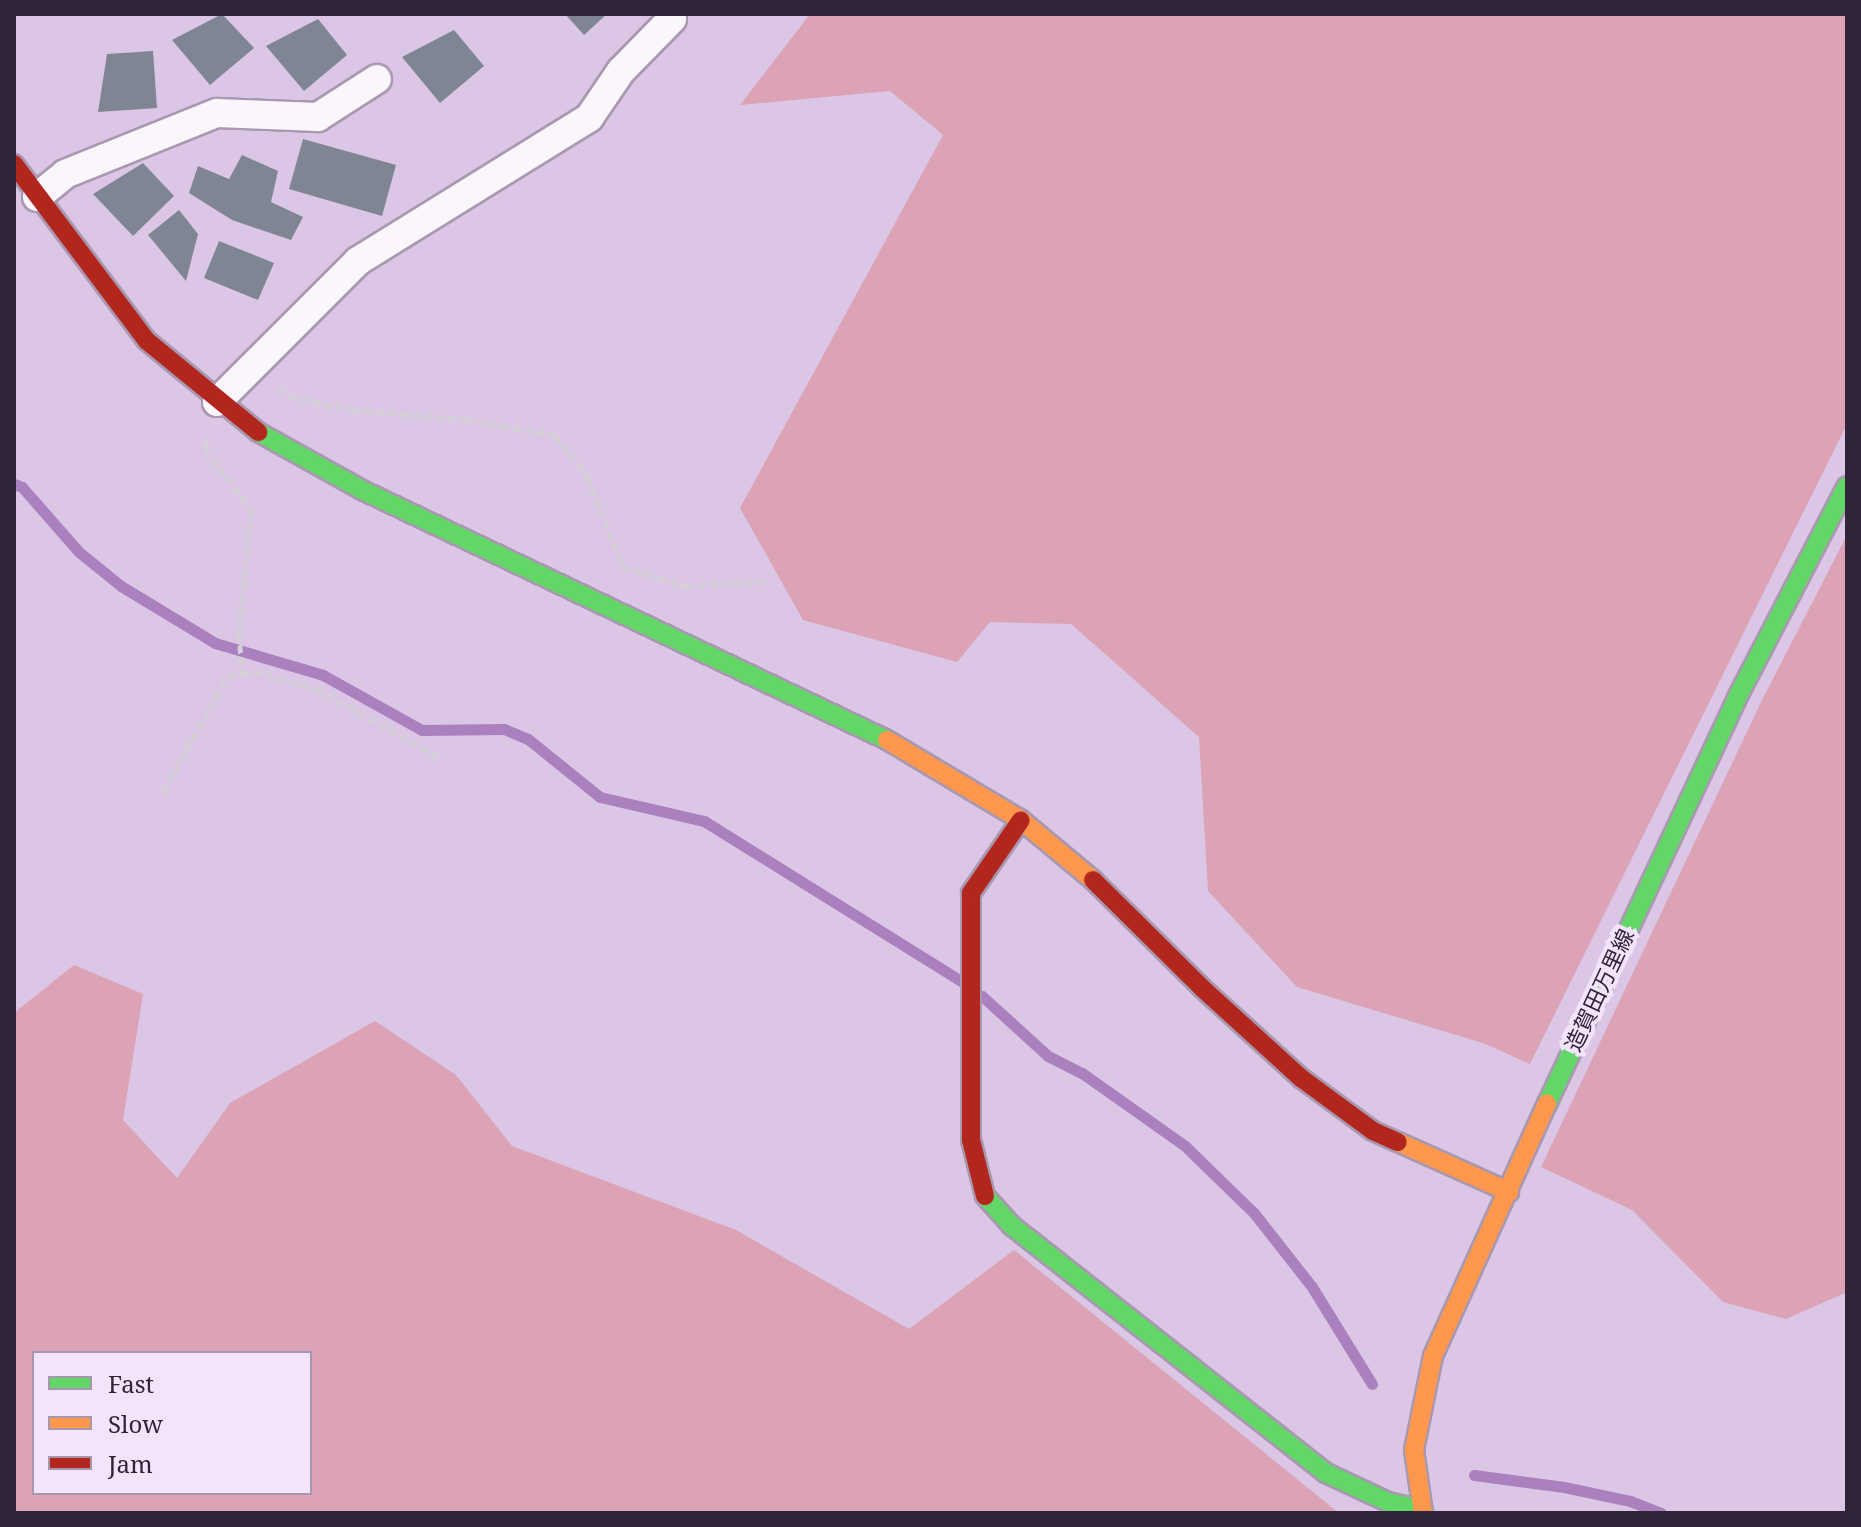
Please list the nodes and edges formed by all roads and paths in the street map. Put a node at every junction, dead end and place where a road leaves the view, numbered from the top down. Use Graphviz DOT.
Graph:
graph roads {
  1 [pos="672,19"];
  2 [pos="377,79"];
  3 [pos="14,164"];
  4 [pos="37,197"];
  5 [pos="258,361"];
  6 [pos="217,402"];
  7 [pos="1847,486"];
  8 [pos="770,581"];
  9 [pos="242,674"];
  10 [pos="438,757"];
  11 [pos="163,792"];
  12 [pos="1021,820"];
  13 [pos="1509,1192"];
  14 [pos="1423,1512"];
  1 -- 5 [label="street"];
  2 -- 4 [label="street"];
  3 -- 4 [label="street"];
  4 -- 6 [label="street"];
  5 -- 6 [label="street"];
  5 -- 8 [label="path"];
  6 -- 9 [label="path"];
  6 -- 12 [label="street"];
  7 -- 13 [label="street, 造賀田万里線"];
  9 -- 10 [label="path"];
  9 -- 11 [label="path"];
  12 -- 13 [label="street"];
  12 -- 14 [label="street"];
  13 -- 14 [label="street, 造賀田万里線"];
}
